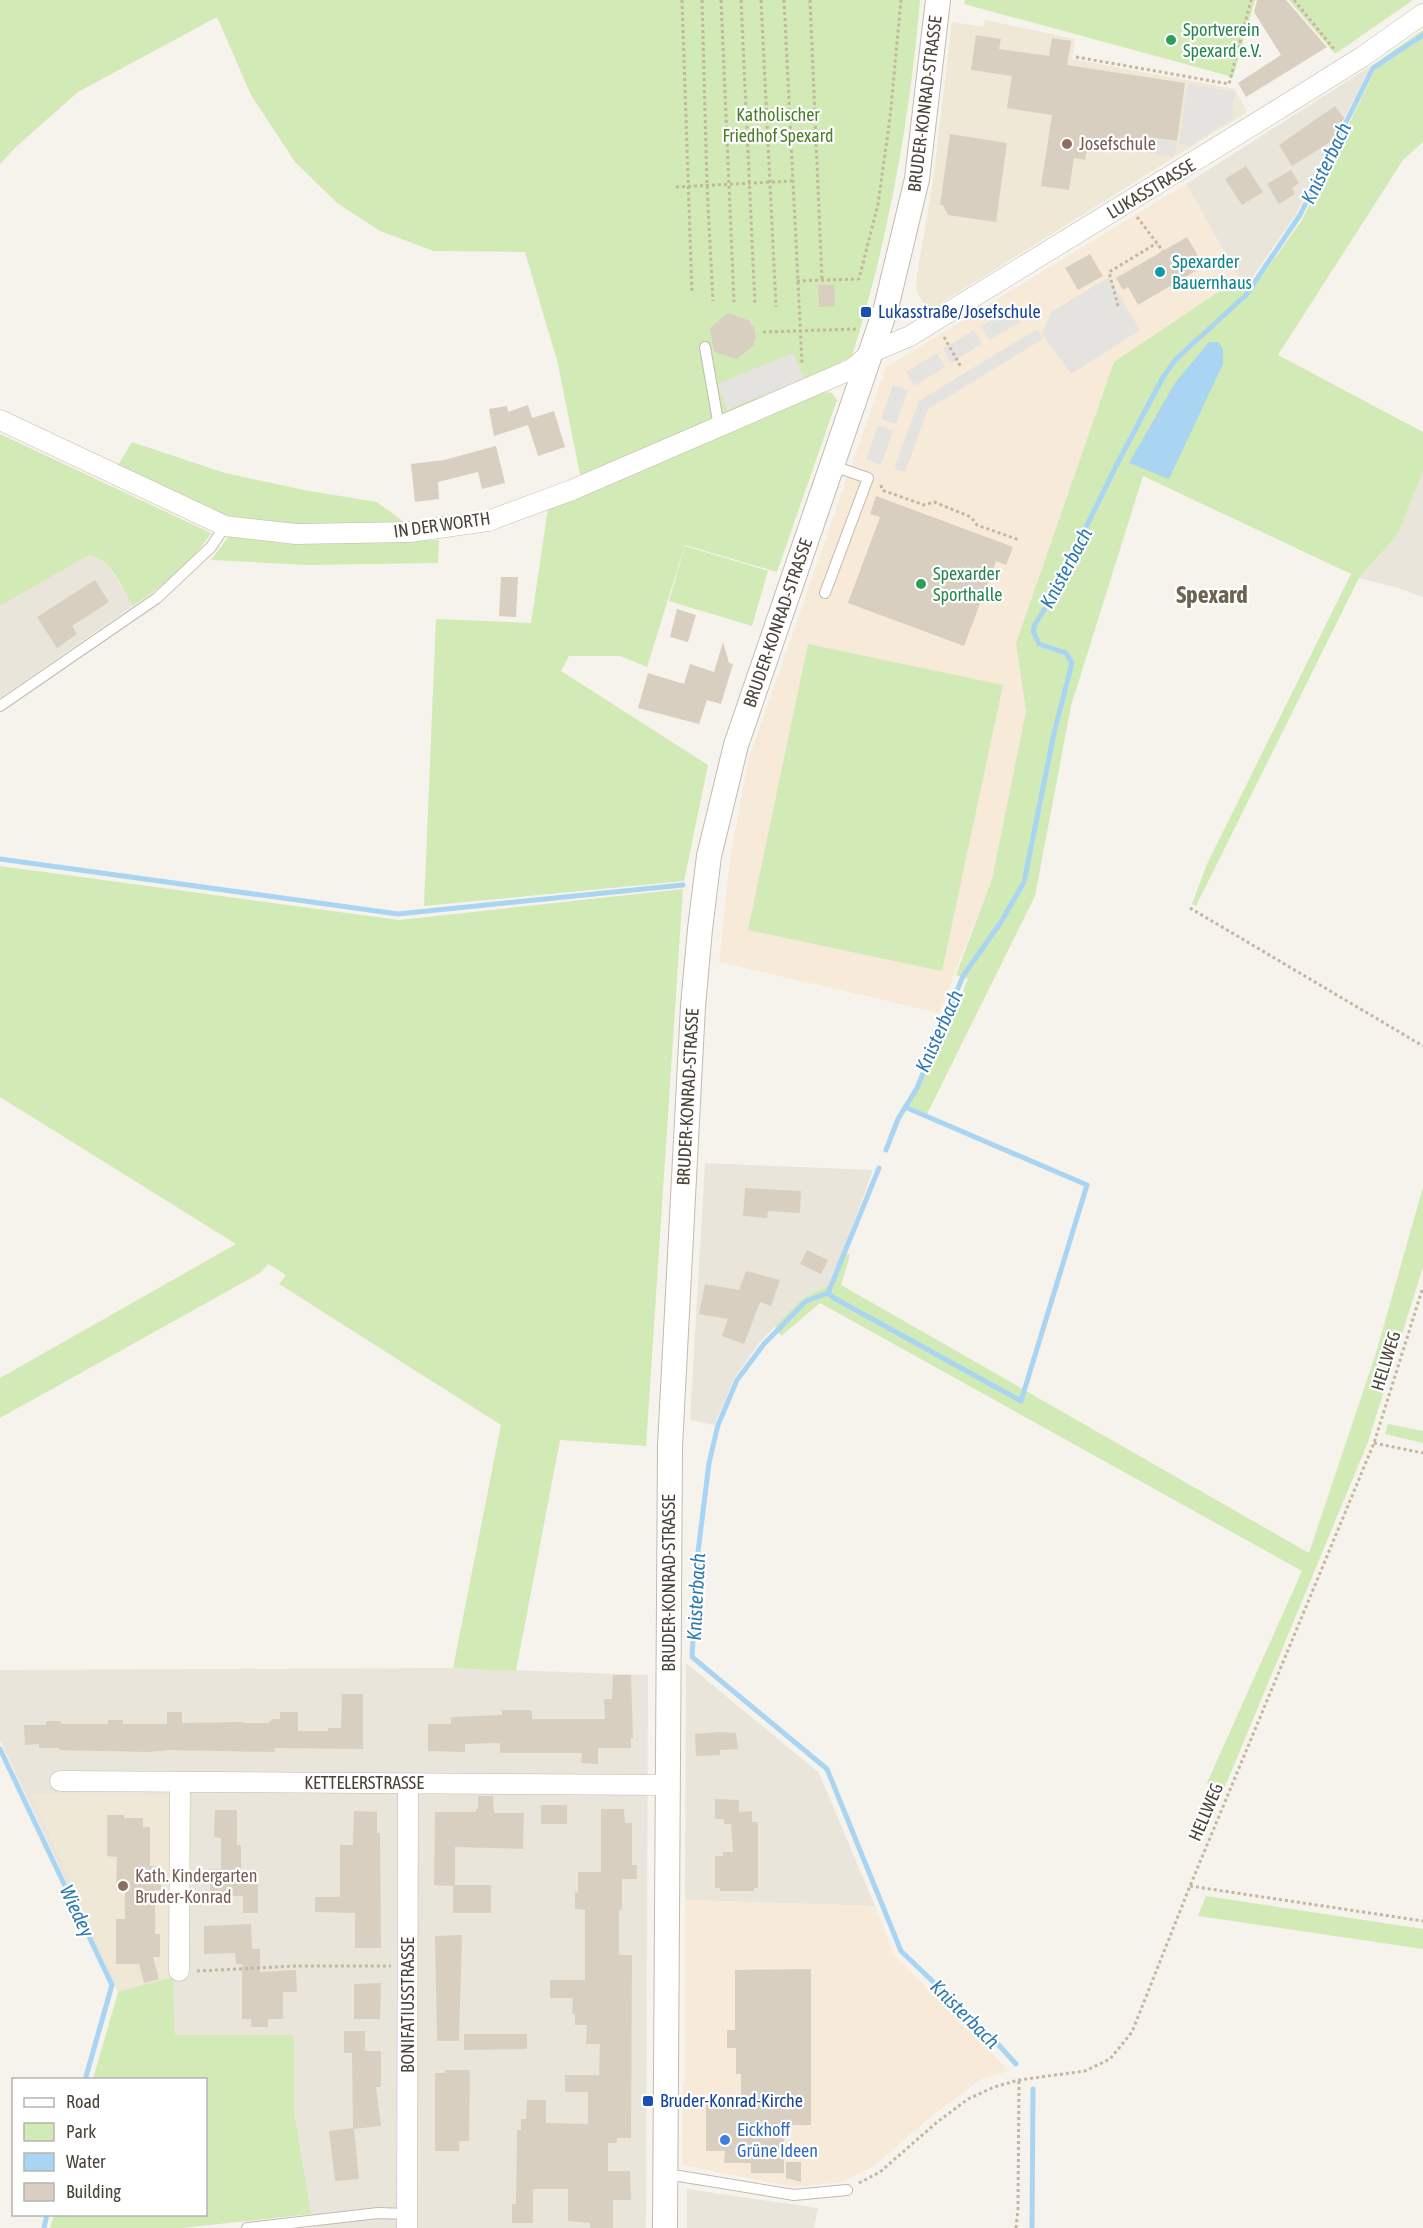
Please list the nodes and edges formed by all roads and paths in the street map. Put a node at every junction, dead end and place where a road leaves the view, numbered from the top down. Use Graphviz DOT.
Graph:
graph roads {
  1 [pos="682,0"];
  2 [pos="702,0"];
  3 [pos="721,0"];
  4 [pos="741,0"];
  5 [pos="761,0"];
  6 [pos="784,0"];
  7 [pos="810,0"];
  8 [pos="901,0"];
  9 [pos="938,0"];
  10 [pos="1251,0"];
  11 [pos="1294,0"];
  12 [pos="1423,14"];
  13 [pos="1334,49"];
  14 [pos="1076,57"];
  15 [pos="792,181"];
  16 [pos="770,182"];
  17 [pos="749,183"];
  18 [pos="728,184"];
  19 [pos="707,185"];
  20 [pos="676,186"];
  21 [pos="687,186"];
  22 [pos="1139,220"];
  23 [pos="1157,243"];
  24 [pos="1163,251"];
  25 [pos="822,280"];
  26 [pos="797,281"];
  27 [pos="692,294"];
  28 [pos="713,301"];
  29 [pos="734,302"];
  30 [pos="755,305"];
  31 [pos="1118,306"];
  32 [pos="776,307"];
  33 [pos="865,329"];
  34 [pos="800,331"];
  35 [pos="764,332"];
  36 [pos="946,341"];
  37 [pos="705,347"];
  38 [pos="872,352"];
  39 [pos="802,363"];
  40 [pos="961,368"];
  41 [pos="0,420"];
  42 [pos="719,427"];
  43 [pos="832,466"];
  44 [pos="880,482"];
  45 [pos="225,526"];
  46 [pos="1019,540"];
  47 [pos="825,593"];
  48 [pos="0,706"];
  49 [pos="1190,908"];
  50 [pos="1423,1046"];
  51 [pos="1423,1287"];
  52 [pos="1374,1443"];
  53 [pos="1423,1453"];
  54 [pos="60,1781"];
  55 [pos="180,1782"];
  56 [pos="408,1783"];
  57 [pos="667,1785"];
  58 [pos="1190,1886"];
  59 [pos="1423,1921"];
  60 [pos="408,1966"];
  61 [pos="179,1971"];
  62 [pos="1019,2079"];
  63 [pos="665,2177"];
  64 [pos="847,2190"];
  65 [pos="407,2221"];
  66 [pos="247,2228"];
  67 [pos="665,2228"];
  68 [pos="1016,2228"];
  1 -- 21 [label="path"];
  2 -- 19 [label="path"];
  3 -- 18 [label="path"];
  4 -- 17 [label="path"];
  5 -- 16 [label="path"];
  6 -- 15 [label="path"];
  7 -- 25 [label="path"];
  8 -- 25 [label="path"];
  9 -- 38 [label="street, BRUDER-KONRAD-STRASSE"];
  10 -- 14 [label="path"];
  11 -- 13 [label="path"];
  12 -- 38 [label="street, LUKASSTRASSE"];
  15 -- 16 [label="path"];
  15 -- 26 [label="path"];
  16 -- 17 [label="path"];
  16 -- 32 [label="path"];
  17 -- 18 [label="path"];
  17 -- 30 [label="path"];
  18 -- 19 [label="path"];
  18 -- 29 [label="path"];
  19 -- 21 [label="path"];
  19 -- 28 [label="path"];
  20 -- 21 [label="path"];
  21 -- 27 [label="path"];
  22 -- 23 [label="path"];
  23 -- 24 [label="path"];
  23 -- 31 [label="path"];
  25 -- 26 [label="path"];
  26 -- 34 [label="path"];
  33 -- 34 [label="path"];
  34 -- 35 [label="path"];
  34 -- 39 [label="path"];
  36 -- 40 [label="path"];
  37 -- 42 [label="lane"];
  38 -- 42 [label="street, IN DER WORTH"];
  38 -- 43 [label="street, BRUDER-KONRAD-STRASSE"];
  41 -- 45 [label="street, IN DER WORTH"];
  42 -- 45 [label="street, IN DER WORTH"];
  43 -- 47 [label="lane"];
  43 -- 57 [label="street, BRUDER-KONRAD-STRASSE"];
  44 -- 46 [label="path"];
  45 -- 48 [label="lane"];
  49 -- 50 [label="path"];
  51 -- 52 [label="path, HELLWEG"];
  52 -- 53 [label="path"];
  52 -- 58 [label="path, HELLWEG"];
  54 -- 55 [label="street, KETTELERSTRASSE"];
  55 -- 56 [label="street, KETTELERSTRASSE"];
  55 -- 61 [label="street"];
  56 -- 57 [label="street, KETTELERSTRASSE"];
  56 -- 60 [label="street, BONIFATIUSSTRASSE"];
  57 -- 63 [label="street, BRUDER-KONRAD-STRASSE"];
  58 -- 59 [label="path"];
  58 -- 62 [label="path, HELLWEG"];
  60 -- 61 [label="path"];
  60 -- 65 [label="street, BONIFATIUSSTRASSE"];
  62 -- 64 [label="path, HELLWEG"];
  62 -- 68 [label="path"];
  63 -- 64 [label="lane"];
  63 -- 67 [label="street, BRUDER-KONRAD-STRASSE"];
  65 -- 66 [label="lane"];
}
